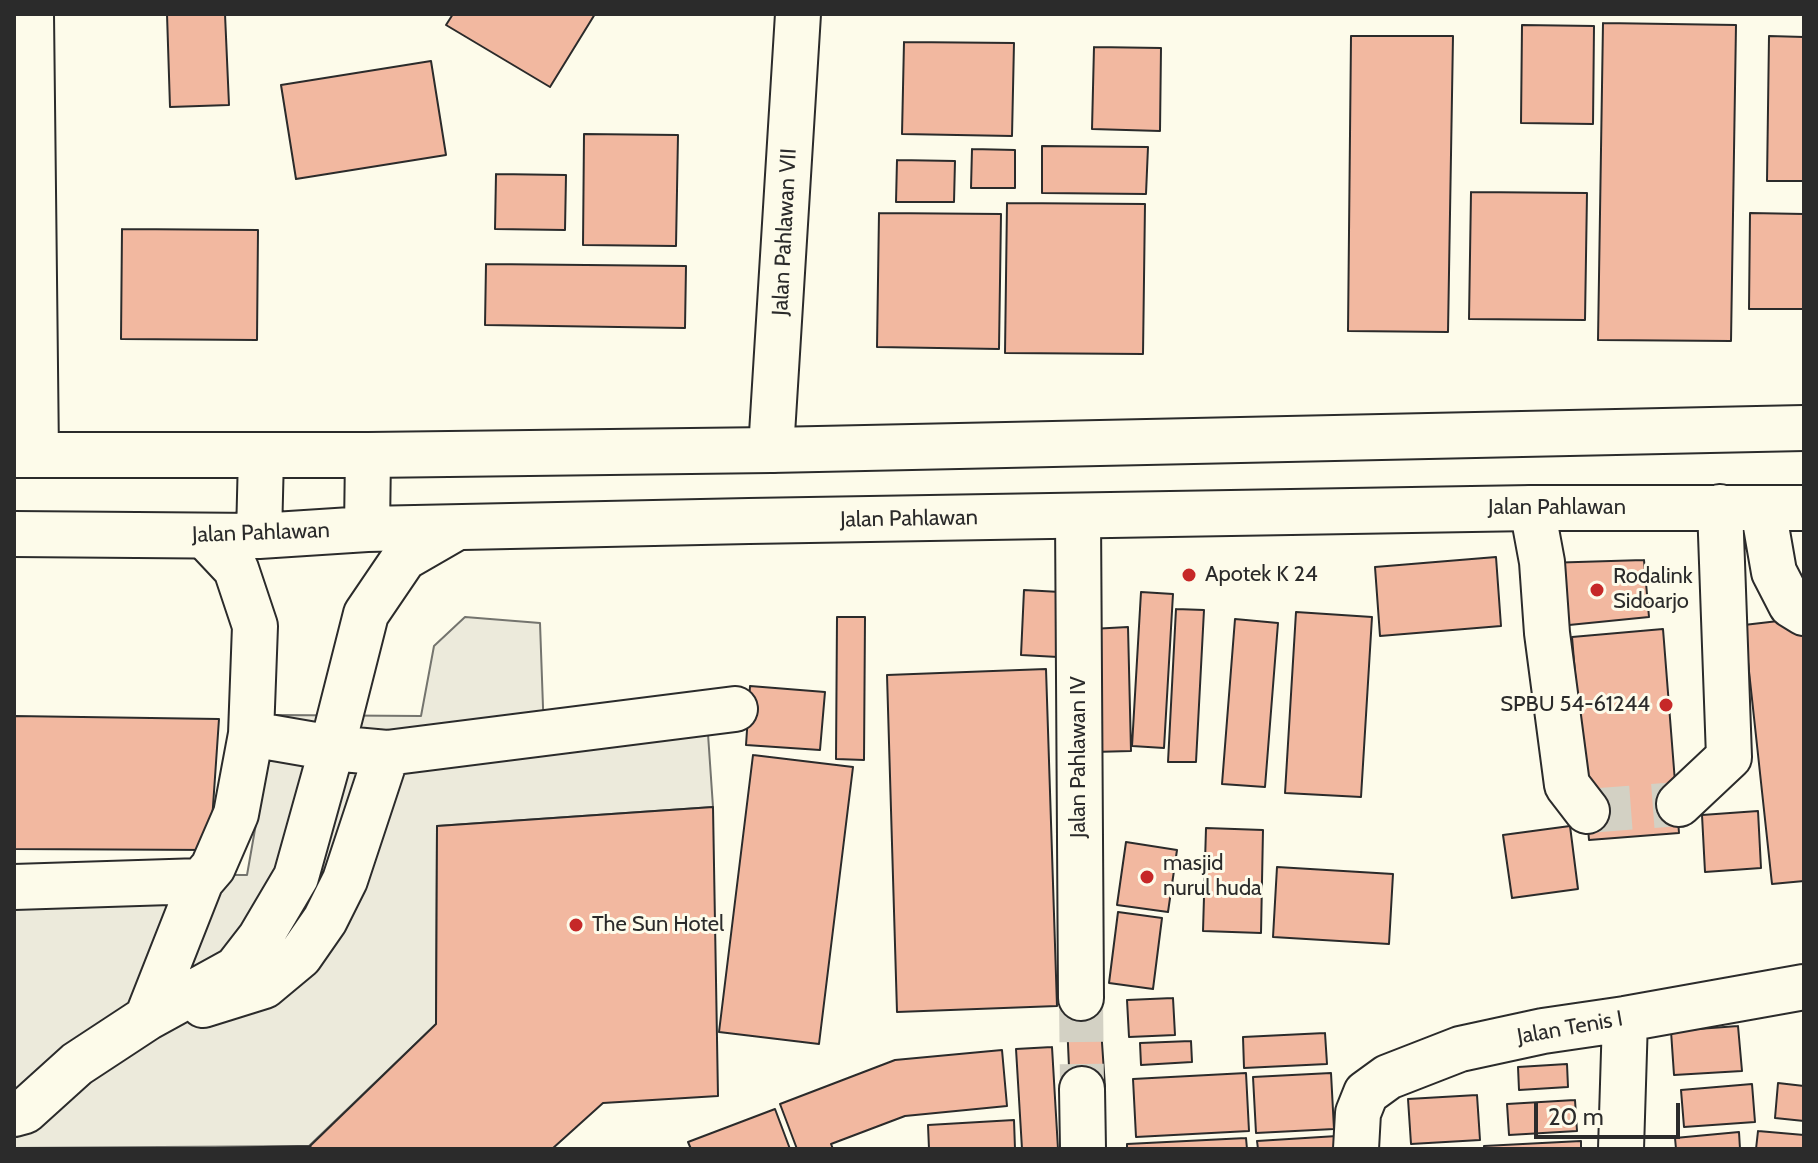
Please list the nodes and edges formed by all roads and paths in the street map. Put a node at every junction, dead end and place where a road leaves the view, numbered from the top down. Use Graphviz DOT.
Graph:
graph roads {
  1 [pos="31,14"];
  2 [pos="798,14"];
  3 [pos="1804,428"];
  4 [pos="771,450"];
  5 [pos="25,455"];
  6 [pos="368,455"];
  7 [pos="261,456"];
  8 [pos="1720,507"];
  9 [pos="1532,508"];
  10 [pos="1784,508"];
  11 [pos="1078,516"];
  12 [pos="456,528"];
  13 [pos="367,529"];
  14 [pos="14,534"];
  15 [pos="205,536"];
  16 [pos="259,536"];
  17 [pos="1804,613"];
  18 [pos="735,709"];
  19 [pos="251,734"];
  20 [pos="332,748"];
  21 [pos="387,753"];
  22 [pos="1679,804"];
  23 [pos="1587,811"];
  24 [pos="201,881"];
  25 [pos="14,887"];
  26 [pos="1804,987"];
  27 [pos="1081,998"];
  28 [pos="147,1018"];
  29 [pos="1625,1019"];
  30 [pos="1082,1089"];
  31 [pos="14,1114"];
  32 [pos="1357,1131"];
  33 [pos="1083,1149"];
  34 [pos="1621,1149"];
  1 -- 5 [label="main road"];
  2 -- 4 [label="main road, Jalan Pahlawan VII"];
  3 -- 4 [label="main road"];
  4 -- 6 [label="main road"];
  5 -- 7 [label="main road"];
  6 -- 7 [label="main road"];
  6 -- 13 [label="main road"];
  7 -- 16 [label="main road"];
  8 -- 9 [label="main road, Jalan Pahlawan"];
  8 -- 10 [label="main road, Jalan Pahlawan"];
  8 -- 22 [label="main road"];
  9 -- 11 [label="main road, Jalan Pahlawan"];
  9 -- 23 [label="main road"];
  10 -- 17 [label="main road"];
  11 -- 12 [label="main road, Jalan Pahlawan"];
  11 -- 27 [label="main road, Jalan Pahlawan IV"];
  12 -- 13 [label="main road, Jalan Pahlawan"];
  12 -- 20 [label="main road"];
  13 -- 16 [label="main road, Jalan Pahlawan"];
  14 -- 15 [label="main road, Jalan Pahlawan"];
  15 -- 16 [label="main road, Jalan Pahlawan"];
  15 -- 19 [label="main road"];
  18 -- 21 [label="main road"];
  19 -- 20 [label="main road"];
  19 -- 24 [label="main road"];
  20 -- 21 [label="main road"];
  20 -- 28 [label="main road"];
  21 -- 28 [label="main road"];
  24 -- 25 [label="main road"];
  24 -- 28 [label="main road"];
  26 -- 29 [label="main road, Jalan Tenis I"];
  28 -- 31 [label="main road"];
  29 -- 32 [label="main road, Jalan Tenis I"];
  29 -- 34 [label="main road"];
  30 -- 33 [label="main road"];
}
